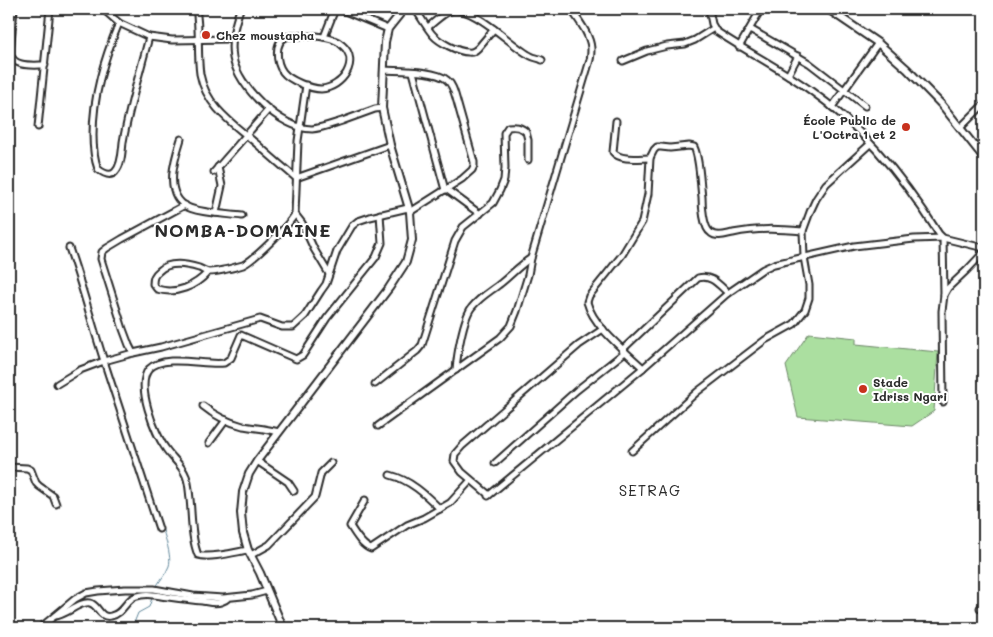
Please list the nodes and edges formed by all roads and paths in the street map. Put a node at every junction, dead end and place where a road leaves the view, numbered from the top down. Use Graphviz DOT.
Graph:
graph roads {
  1 [pos="50,9"];
  2 [pos="103,9"];
  3 [pos="196,9"];
  4 [pos="240,9"];
  5 [pos="335,9"];
  6 [pos="340,9"];
  7 [pos="404,9"];
  8 [pos="415,9"];
  9 [pos="571,9"];
  10 [pos="709,9"];
  11 [pos="761,9"];
  12 [pos="828,9"];
  13 [pos="12,10"];
  14 [pos="119,23"];
  15 [pos="428,27"];
  16 [pos="714,28"];
  17 [pos="11,29"];
  18 [pos="388,29"];
  19 [pos="494,29"];
  20 [pos="750,29"];
  21 [pos="149,37"];
  22 [pos="324,37"];
  23 [pos="197,39"];
  24 [pos="232,39"];
  25 [pos="878,43"];
  26 [pos="740,47"];
  27 [pos="798,56"];
  28 [pos="10,60"];
  29 [pos="542,60"];
  30 [pos="623,61"];
  31 [pos="45,65"];
  32 [pos="384,70"];
  33 [pos="413,72"];
  34 [pos="788,75"];
  35 [pos="306,86"];
  36 [pos="845,89"];
  37 [pos="984,104"];
  38 [pos="832,106"];
  39 [pos="865,106"];
  40 [pos="382,108"];
  41 [pos="269,109"];
  42 [pos="616,121"];
  43 [pos="38,126"];
  44 [pos="299,127"];
  45 [pos="960,128"];
  46 [pos="246,136"];
  47 [pos="181,139"];
  48 [pos="870,144"];
  49 [pos="390,145"];
  50 [pos="650,158"];
  51 [pos="984,158"];
  52 [pos="528,160"];
  53 [pos="218,166"];
  54 [pos="214,172"];
  55 [pos="296,178"];
  56 [pos="445,190"];
  57 [pos="184,205"];
  58 [pos="409,210"];
  59 [pos="216,213"];
  60 [pos="295,214"];
  61 [pos="380,214"];
  62 [pos="480,214"];
  63 [pos="242,216"];
  64 [pos="803,231"];
  65 [pos="943,238"];
  66 [pos="69,248"];
  67 [pos="984,250"];
  68 [pos="804,257"];
  69 [pos="531,258"];
  70 [pos="208,272"];
  71 [pos="329,274"];
  72 [pos="728,293"];
  73 [pos="944,295"];
  74 [pos="603,329"];
  75 [pos="624,351"];
  76 [pos="133,353"];
  77 [pos="104,361"];
  78 [pos="643,368"];
  79 [pos="456,370"];
  80 [pos="57,384"];
  81 [pos="375,384"];
  82 [pos="943,402"];
  83 [pos="203,406"];
  84 [pos="226,420"];
  85 [pos="378,426"];
  86 [pos="279,432"];
  87 [pos="209,443"];
  88 [pos="632,450"];
  89 [pos="257,461"];
  90 [pos="331,463"];
  91 [pos="495,463"];
  92 [pos="9,467"];
  93 [pos="390,475"];
  94 [pos="471,480"];
  95 [pos="294,491"];
  96 [pos="366,500"];
  97 [pos="56,504"];
  98 [pos="440,509"];
  99 [pos="159,530"];
  100 [pos="249,553"];
  101 [pos="267,591"];
  102 [pos="155,592"];
  103 [pos="54,616"];
  104 [pos="40,628"];
  105 [pos="283,628"];
  1 -- 31 [label="street"];
  2 -- 14 [label="street"];
  3 -- 23 [label="street"];
  4 -- 24 [label="street"];
  5 -- 22 [label="street"];
  6 -- 18 [label="street"];
  7 -- 18 [label="street"];
  8 -- 15 [label="street"];
  9 -- 69 [label="street"];
  10 -- 16 [label="street"];
  11 -- 20 [label="street"];
  12 -- 25 [label="street"];
  13 -- 17 [label="street"];
  14 -- 21 [label="street"];
  14 -- 21 [label="street"];
  15 -- 19 [label="street"];
  15 -- 19 [label="street"];
  16 -- 26 [label="street"];
  16 -- 30 [label="street"];
  17 -- 28 [label="street"];
  18 -- 32 [label="street"];
  19 -- 29 [label="street"];
  20 -- 26 [label="street"];
  20 -- 27 [label="street"];
  21 -- 23 [label="street"];
  22 -- 35 [label="street"];
  22 -- 35 [label="street"];
  23 -- 24 [label="street"];
  23 -- 46 [label="street"];
  24 -- 41 [label="street"];
  25 -- 36 [label="street"];
  25 -- 45 [label="street"];
  26 -- 34 [label="street"];
  27 -- 34 [label="street"];
  27 -- 36 [label="street"];
  28 -- 31 [label="street"];
  31 -- 43 [label="street"];
  32 -- 33 [label="street"];
  32 -- 40 [label="street"];
  33 -- 56 [label="street"];
  33 -- 56 [label="street"];
  34 -- 38 [label="street"];
  35 -- 44 [label="street"];
  36 -- 38 [label="street"];
  36 -- 39 [label="street"];
  37 -- 45 [label="street"];
  38 -- 48 [label="street"];
  40 -- 44 [label="street"];
  40 -- 49 [label="street"];
  41 -- 44 [label="street"];
  41 -- 46 [label="street"];
  42 -- 50 [label="street"];
  44 -- 55 [label="street"];
  45 -- 51 [label="street"];
  46 -- 53 [label="street"];
  46 -- 55 [label="street"];
  47 -- 57 [label="street"];
  48 -- 64 [label="street"];
  48 -- 65 [label="street"];
  49 -- 55 [label="street"];
  49 -- 58 [label="street"];
  50 -- 64 [label="street"];
  50 -- 74 [label="street"];
  52 -- 62 [label="street"];
  53 -- 54 [label="street"];
  53 -- 59 [label="street"];
  55 -- 60 [label="street"];
  56 -- 58 [label="street"];
  56 -- 62 [label="street"];
  57 -- 59 [label="street"];
  57 -- 76 [label="street"];
  58 -- 61 [label="street"];
  58 -- 86 [label="street"];
  59 -- 63 [label="street"];
  60 -- 70 [label="street"];
  60 -- 71 [label="street"];
  61 -- 71 [label="street"];
  61 -- 100 [label="street"];
  62 -- 81 [label="street"];
  64 -- 68 [label="street"];
  65 -- 67 [label="street"];
  65 -- 68 [label="street"];
  65 -- 73 [label="street"];
  66 -- 77 [label="street"];
  67 -- 73 [label="street"];
  68 -- 72 [label="street"];
  68 -- 88 [label="street"];
  69 -- 79 [label="street"];
  69 -- 79 [label="street"];
  70 -- 70 [label="street"];
  71 -- 76 [label="street"];
  72 -- 75 [label="street"];
  72 -- 78 [label="street"];
  73 -- 82 [label="street"];
  74 -- 75 [label="street"];
  74 -- 94 [label="street"];
  75 -- 78 [label="street"];
  75 -- 91 [label="street"];
  76 -- 77 [label="street"];
  77 -- 80 [label="street"];
  77 -- 99 [label="street"];
  78 -- 94 [label="street"];
  79 -- 85 [label="street"];
  83 -- 84 [label="street"];
  84 -- 86 [label="street"];
  84 -- 87 [label="street"];
  86 -- 89 [label="street"];
  89 -- 95 [label="street"];
  89 -- 100 [label="street"];
  90 -- 100 [label="street"];
  92 -- 97 [label="street"];
  93 -- 98 [label="street"];
  94 -- 98 [label="street"];
  96 -- 98 [label="street"];
  100 -- 101 [label="street"];
  101 -- 102 [label="street"];
  101 -- 105 [label="street"];
  102 -- 103 [label="street"];
  102 -- 103 [label="street"];
  103 -- 104 [label="street"];
}
